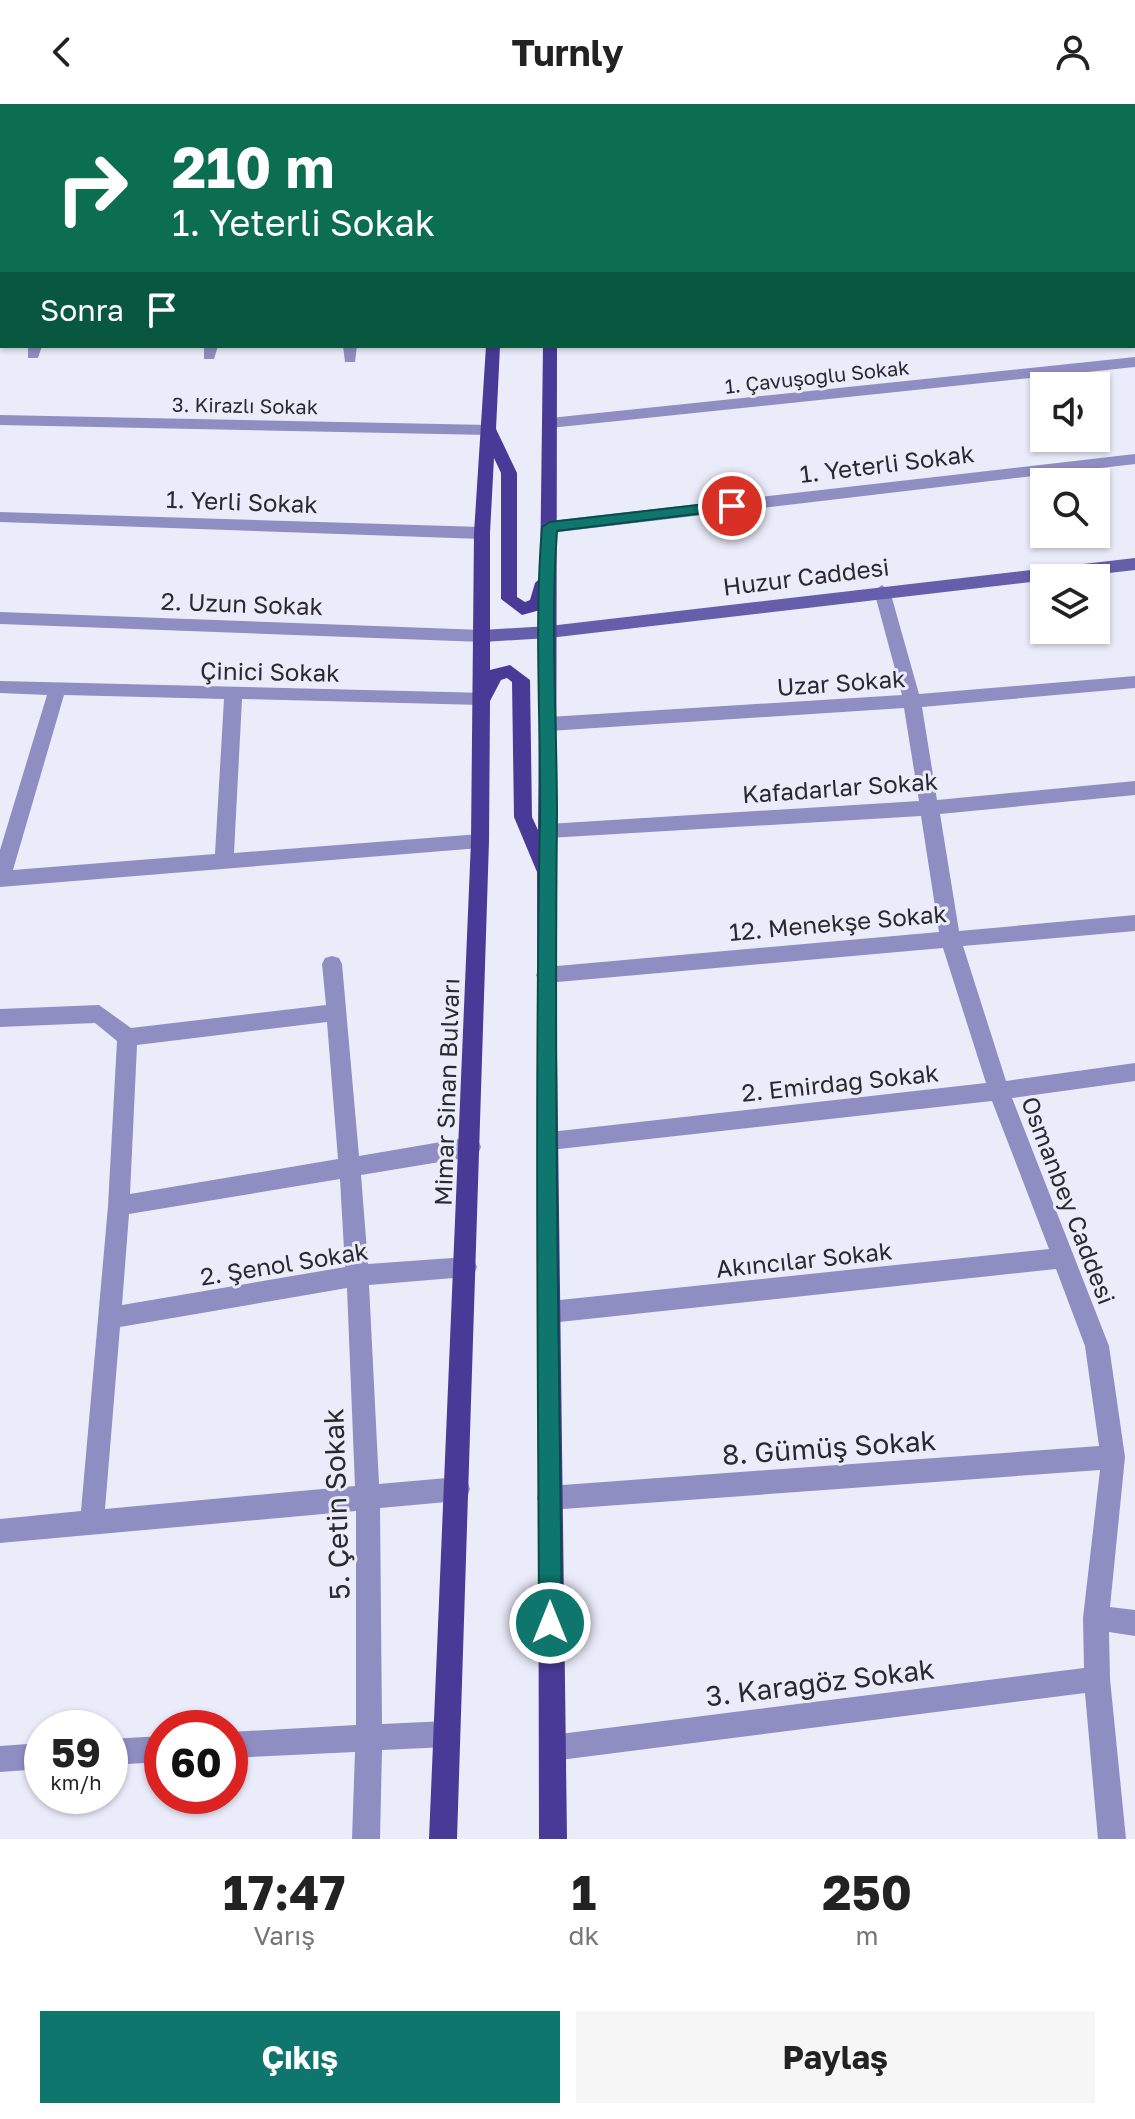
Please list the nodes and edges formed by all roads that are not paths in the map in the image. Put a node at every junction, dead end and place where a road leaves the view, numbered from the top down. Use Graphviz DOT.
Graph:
graph roads {
  1 [pos="493,348"];
  2 [pos="550,348"];
  3 [pos="1135,362"];
  4 [pos="0,420"];
  5 [pos="550,423"];
  6 [pos="489,430"];
  7 [pos="1135,459"];
  8 [pos="0,517"];
  9 [pos="550,527"];
  10 [pos="482,533"];
  11 [pos="1135,564"];
  12 [pos="546,572"];
  13 [pos="882,591"];
  14 [pos="0,618"];
  15 [pos="549,632"];
  16 [pos="483,636"];
  17 [pos="1135,682"];
  18 [pos="0,687"];
  19 [pos="57,689"];
  20 [pos="233,694"];
  21 [pos="482,698"];
  22 [pos="912,701"];
  23 [pos="549,724"];
  24 [pos="1135,788"];
  25 [pos="930,808"];
  26 [pos="548,831"];
  27 [pos="480,841"];
  28 [pos="224,861"];
  29 [pos="547,878"];
  30 [pos="0,879"];
  31 [pos="1135,923"];
  32 [pos="950,938"];
  33 [pos="332,964"];
  34 [pos="546,975"];
  35 [pos="337,1012"];
  36 [pos="0,1018"];
  37 [pos="127,1037"];
  38 [pos="1135,1072"];
  39 [pos="999,1091"];
  40 [pos="550,1141"];
  41 [pos="470,1147"];
  42 [pos="349,1168"];
  43 [pos="119,1206"];
  44 [pos="1064,1258"];
  45 [pos="466,1267"];
  46 [pos="355,1276"];
  47 [pos="550,1312"];
  48 [pos="110,1318"];
  49 [pos="1113,1457"];
  50 [pos="458,1489"];
  51 [pos="369,1497"];
  52 [pos="549,1498"];
  53 [pos="92,1523"];
  54 [pos="0,1531"];
  55 [pos="1096,1618"];
  56 [pos="1135,1623"];
  57 [pos="1097,1679"];
  58 [pos="447,1734"];
  59 [pos="370,1737"];
  60 [pos="248,1744"];
  61 [pos="552,1748"];
  62 [pos="24,1757"];
  63 [pos="0,1759"];
  64 [pos="366,1839"];
  65 [pos="443,1839"];
  66 [pos="553,1839"];
  67 [pos="1112,1839"];
  1 -- 6 [label="main road, Mimar Sinan Bulvarı"];
  2 -- 5 [label="main road"];
  3 -- 5 [label="street, 1. Çavuşoğlu Sokak"];
  4 -- 6 [label="street, 3. Kirazlı Sokak"];
  5 -- 9 [label="main road"];
  6 -- 10 [label="main road, Mimar Sinan Bulvarı"];
  6 -- 12 [label="main road"];
  7 -- 9 [label="street, 1. Yeterli Sokak"];
  8 -- 10 [label="street, 1. Yerli Sokak"];
  9 -- 12 [label="main road"];
  10 -- 16 [label="main road, Mimar Sinan Bulvarı"];
  11 -- 13 [label="main road, Huzur Caddesi"];
  12 -- 15 [label="main road"];
  13 -- 15 [label="main road, Huzur Caddesi"];
  13 -- 22 [label="street, Osmanbey Caddesi"];
  14 -- 16 [label="street, 2. Uzun Sokak"];
  15 -- 16 [label="main road, Huzur Caddesi"];
  15 -- 23 [label="main road"];
  16 -- 21 [label="main road, Mimar Sinan Bulvarı"];
  17 -- 22 [label="street, Uzar Sokak"];
  18 -- 19 [label="street, Çinici Sokak"];
  19 -- 20 [label="street, Çinici Sokak"];
  19 -- 30 [label="street"];
  20 -- 21 [label="street, Çinici Sokak"];
  20 -- 28 [label="street"];
  21 -- 27 [label="main road, Mimar Sinan Bulvarı"];
  21 -- 29 [label="main road"];
  22 -- 23 [label="street, Uzar Sokak"];
  22 -- 25 [label="street, Osmanbey Caddesi"];
  23 -- 26 [label="main road"];
  24 -- 25 [label="street, Kafadarlar Sokak"];
  25 -- 26 [label="street, Kafadarlar Sokak"];
  25 -- 32 [label="street, Osmanbey Caddesi"];
  26 -- 29 [label="main road"];
  27 -- 28 [label="street"];
  27 -- 41 [label="main road, Mimar Sinan Bulvarı"];
  28 -- 30 [label="street"];
  29 -- 34 [label="main road"];
  31 -- 32 [label="street, 12. Menekşe Sokak"];
  32 -- 34 [label="street, 12. Menekşe Sokak"];
  32 -- 39 [label="street, Osmanbey Caddesi"];
  33 -- 35 [label="street, 5. Çetin Sokak"];
  34 -- 40 [label="main road"];
  35 -- 37 [label="street"];
  35 -- 42 [label="street, 5. Çetin Sokak"];
  36 -- 37 [label="street"];
  37 -- 43 [label="street"];
  38 -- 39 [label="street, 2. Emirdağ Sokak"];
  39 -- 40 [label="street, 2. Emirdağ Sokak"];
  39 -- 44 [label="street, Osmanbey Caddesi"];
  40 -- 47 [label="main road"];
  41 -- 42 [label="street"];
  41 -- 45 [label="main road, Mimar Sinan Bulvarı"];
  42 -- 43 [label="street"];
  42 -- 46 [label="street, 5. Çetin Sokak"];
  43 -- 48 [label="street"];
  44 -- 47 [label="street, Akıncılar Sokak"];
  44 -- 49 [label="street, Osmanbey Caddesi"];
  45 -- 46 [label="street, 2. Şenol Sokak"];
  45 -- 50 [label="main road, Mimar Sinan Bulvarı"];
  46 -- 48 [label="street, 2. Şenol Sokak"];
  46 -- 51 [label="street, 5. Çetin Sokak"];
  47 -- 52 [label="main road"];
  48 -- 53 [label="street"];
  49 -- 52 [label="street, 8. Gümüş Sokak"];
  49 -- 55 [label="street, Osmanbey Caddesi"];
  50 -- 51 [label="street"];
  50 -- 58 [label="main road, Mimar Sinan Bulvarı"];
  51 -- 53 [label="street"];
  51 -- 59 [label="street, 5. Çetin Sokak"];
  52 -- 61 [label="main road"];
  53 -- 54 [label="street"];
  55 -- 56 [label="street"];
  55 -- 57 [label="street, Osmanbey Caddesi"];
  57 -- 61 [label="street, 3. Karagöz Sokak"];
  57 -- 67 [label="street, Osmanbey Caddesi"];
  58 -- 59 [label="street"];
  58 -- 65 [label="main road, Mimar Sinan Bulvarı"];
  59 -- 60 [label="street"];
  59 -- 64 [label="street, 5. Çetin Sokak"];
  61 -- 66 [label="main road"];
  62 -- 63 [label="street"];
}
